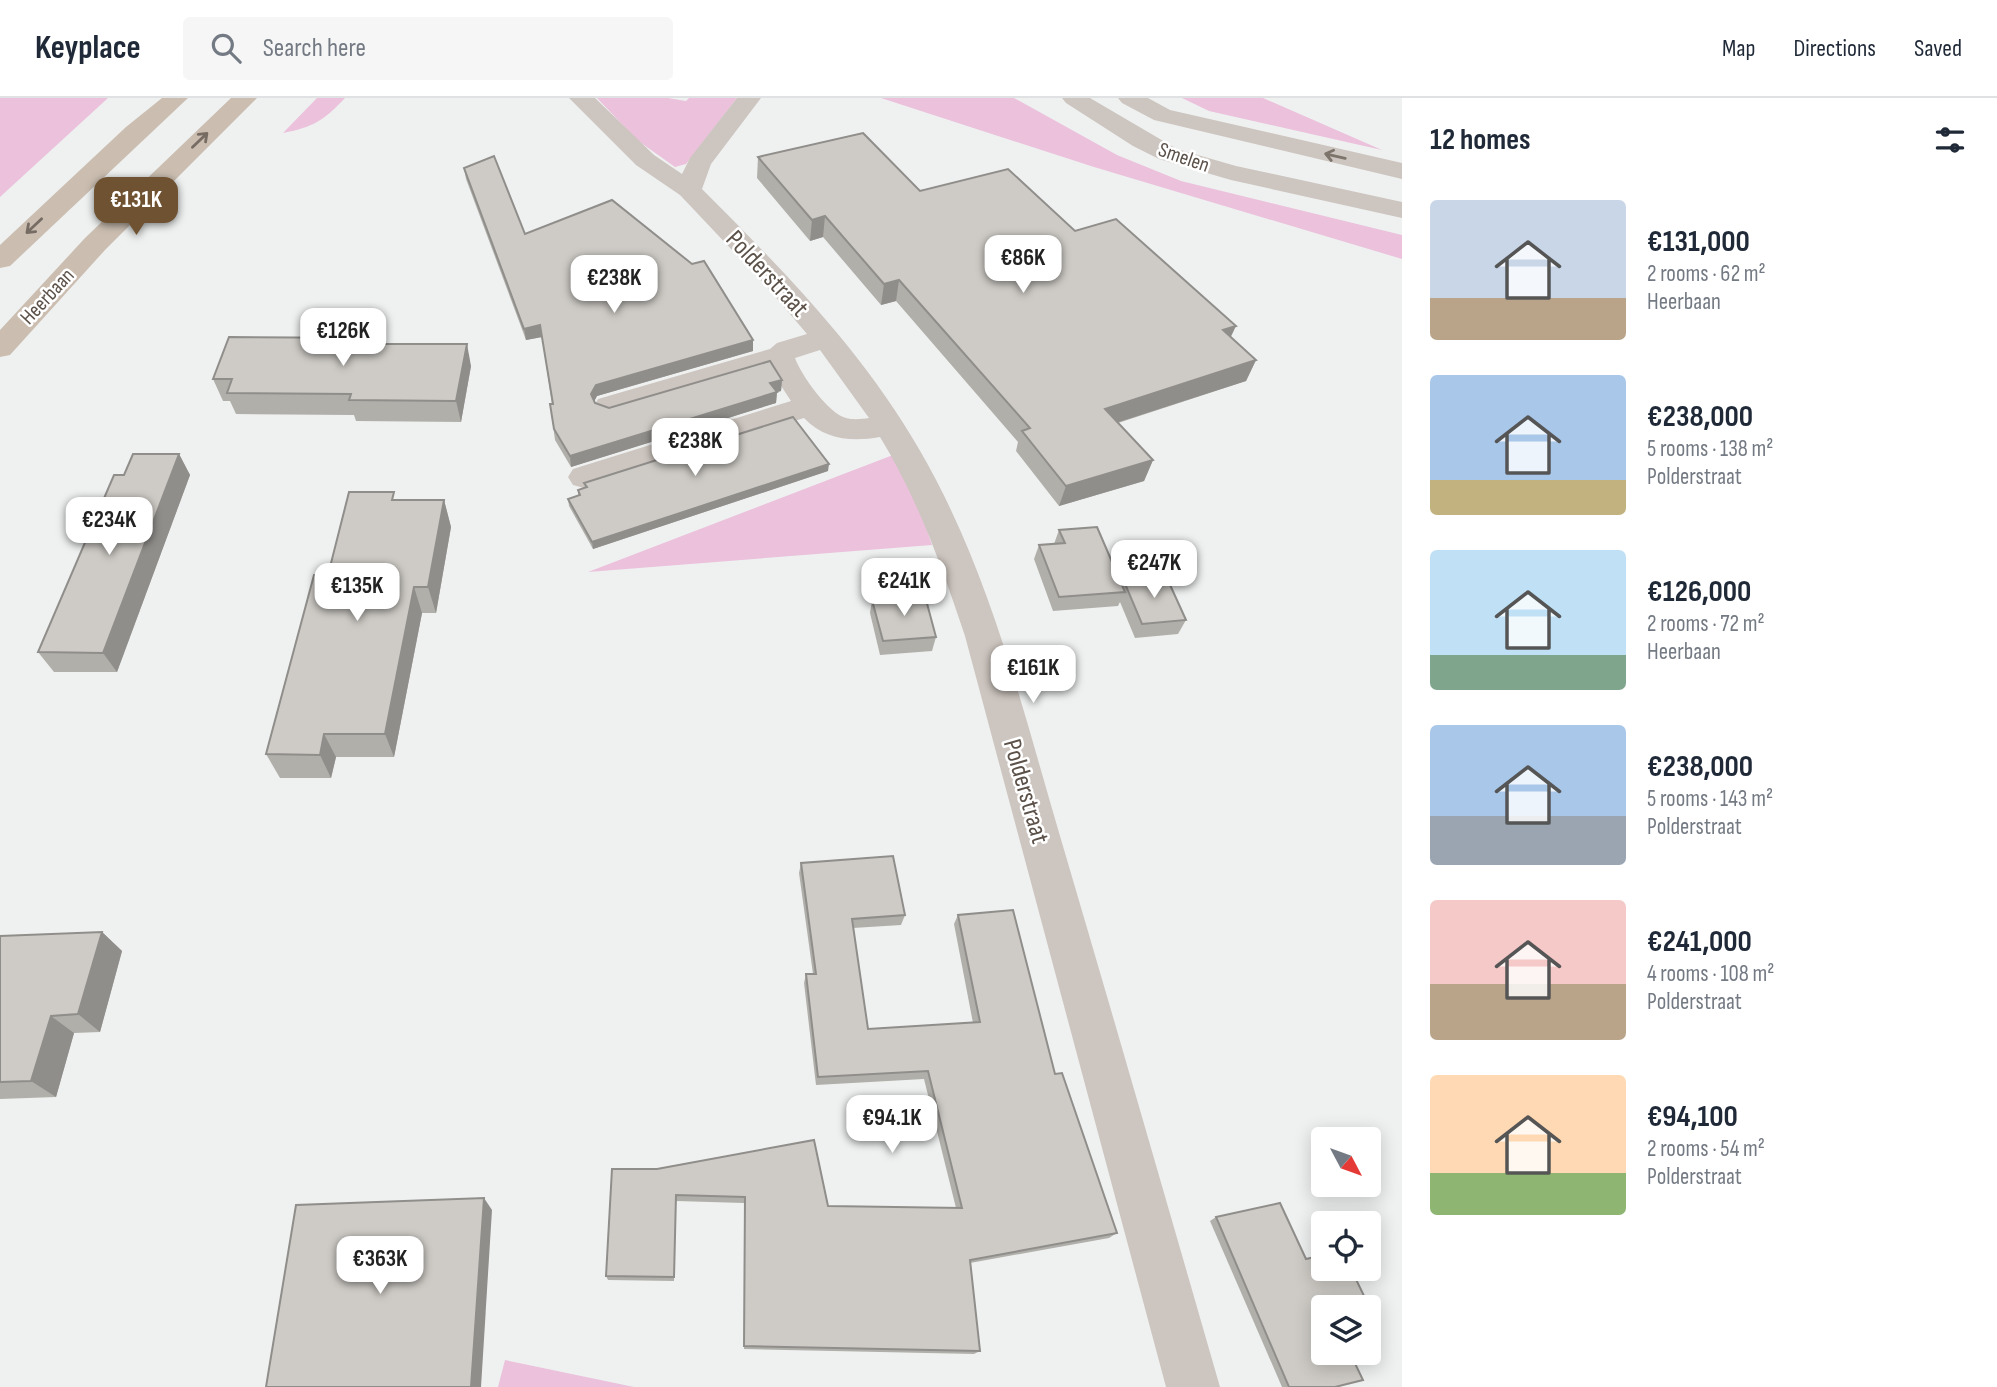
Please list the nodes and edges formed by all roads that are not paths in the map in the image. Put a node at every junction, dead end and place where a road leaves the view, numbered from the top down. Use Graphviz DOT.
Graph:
graph roads {
  1 [pos="176,98"];
  2 [pos="245,98"];
  3 [pos="581,98"];
  4 [pos="748,98"];
  5 [pos="1074,98"];
  6 [pos="1098,98"];
  7 [pos="1130,98"];
  8 [pos="1162,115"];
  9 [pos="1201,144"];
  10 [pos="1402,171"];
  11 [pos="1304,187"];
  12 [pos="689,190"];
  13 [pos="1402,190"];
  14 [pos="1402,210"];
  15 [pos="0,260"];
  16 [pos="827,338"];
  17 [pos="0,348"];
  18 [pos="780,356"];
  19 [pos="811,405"];
  20 [pos="609,406"];
  21 [pos="889,425"];
  22 [pos="584,477"];
  23 [pos="1193,1387"];
  1 -- 15 [label="main road, one-way"];
  17 -- 2 [label="main road, Heerbaan, one-way"];
  3 -- 12 [label="street, Polderstraat"];
  4 -- 12 [label="street"];
  5 -- 11 [label="street, Smelen"];
  6 -- 9 [label="street, Smelen"];
  7 -- 8 [label="street, Smelen"];
  8 -- 9 [label="street, Smelen"];
  10 -- 8 [label="street, Smelen, one-way"];
  9 -- 11 [label="street, Smelen"];
  9 -- 13 [label="street, Smelen"];
  11 -- 14 [label="street, Smelen"];
  12 -- 16 [label="street, Polderstraat"];
  16 -- 18 [label="street"];
  16 -- 21 [label="street, Polderstraat"];
  18 -- 19 [label="street"];
  18 -- 20 [label="street"];
  19 -- 21 [label="street"];
  19 -- 22 [label="street"];
  21 -- 23 [label="street, Polderstraat"];
}
